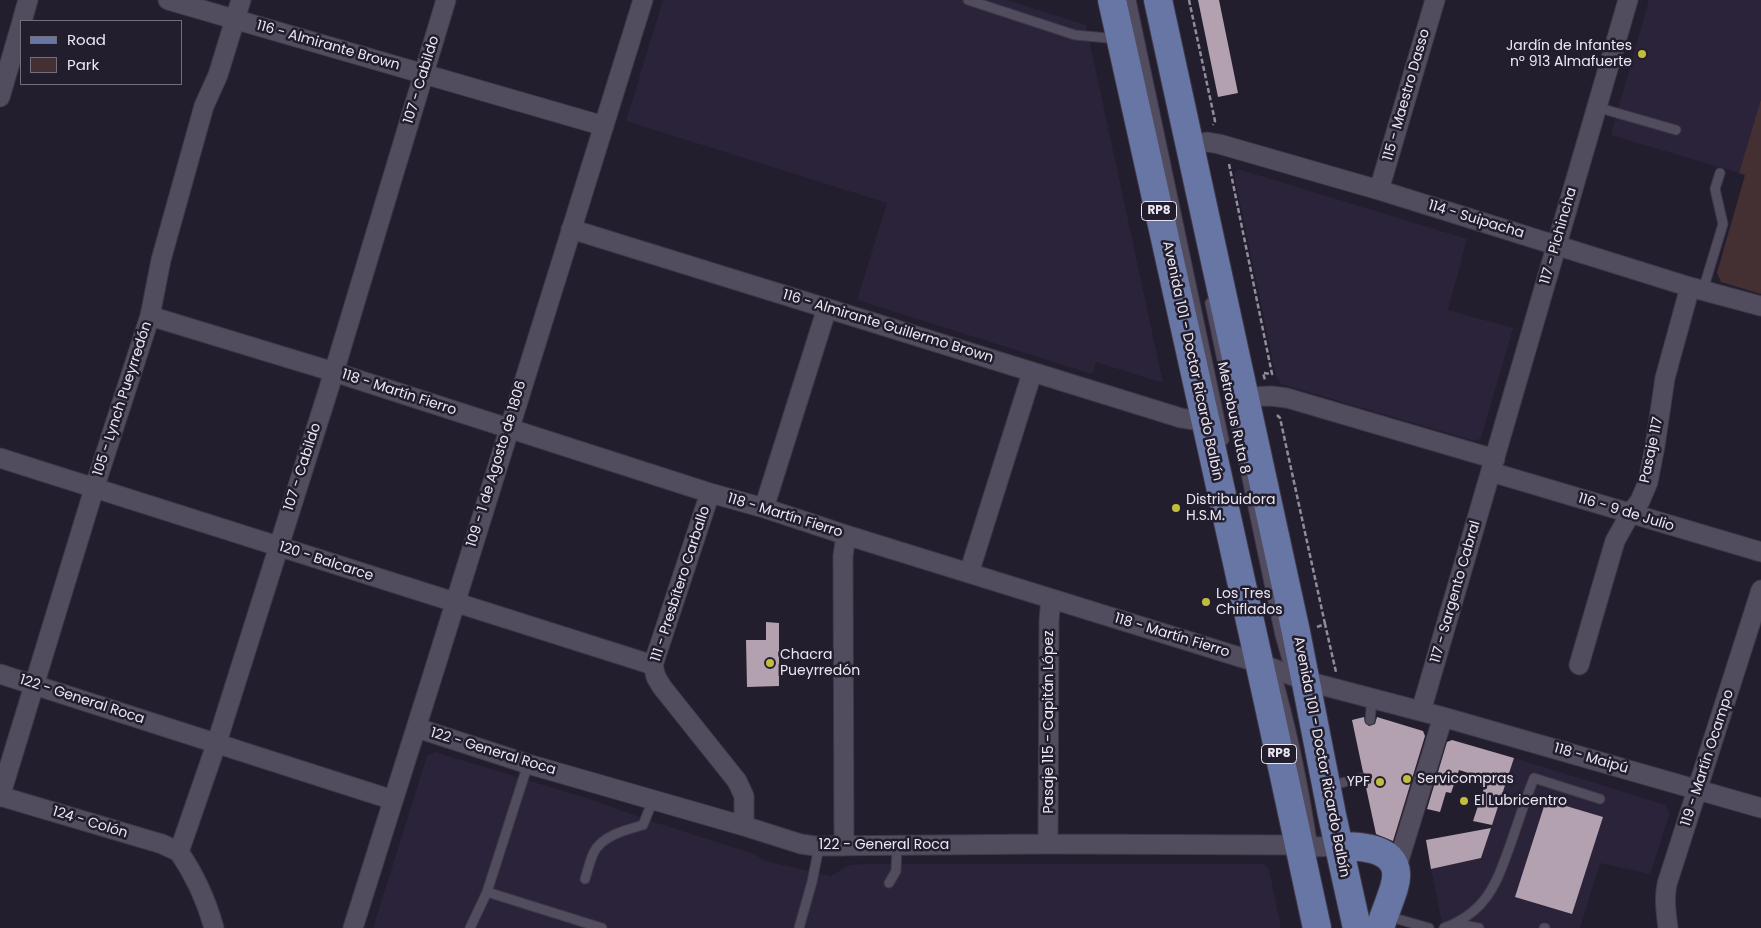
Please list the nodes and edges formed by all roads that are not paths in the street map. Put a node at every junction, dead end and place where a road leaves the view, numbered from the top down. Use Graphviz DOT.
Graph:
graph roads {
  1 [pos="28,0"];
  2 [pos="168,0"];
  3 [pos="241,0"];
  4 [pos="446,0"];
  5 [pos="643,0"];
  6 [pos="968,0"];
  7 [pos="1112,0"];
  8 [pos="1131,0"];
  9 [pos="1158,0"];
  10 [pos="1435,0"];
  11 [pos="1628,0"];
  12 [pos="235,19"];
  13 [pos="23,20"];
  14 [pos="20,30"];
  15 [pos="1121,40"];
  16 [pos="424,74"];
  17 [pos="0,98"];
  18 [pos="1596,107"];
  19 [pos="604,126"];
  20 [pos="1676,130"];
  21 [pos="1202,144"];
  22 [pos="1720,173"];
  23 [pos="1379,190"];
  24 [pos="571,229"];
  25 [pos="1556,245"];
  26 [pos="1697,288"];
  27 [pos="1209,298"];
  28 [pos="1761,306"];
  29 [pos="827,308"];
  30 [pos="150,316"];
  31 [pos="334,372"];
  32 [pos="1032,373"];
  33 [pos="1256,397"];
  34 [pos="1205,422"];
  35 [pos="508,429"];
  36 [pos="1225,445"];
  37 [pos="0,458"];
  38 [pos="1493,466"];
  39 [pos="94,489"];
  40 [pos="710,492"];
  41 [pos="764,508"];
  42 [pos="1630,514"];
  43 [pos="846,535"];
  44 [pos="278,547"];
  45 [pos="1761,552"];
  46 [pos="969,573"];
  47 [pos="1761,590"];
  48 [pos="1051,599"];
  49 [pos="454,603"];
  50 [pos="653,665"];
  51 [pos="1579,665"];
  52 [pos="1283,673"];
  53 [pos="0,674"];
  54 [pos="35,685"];
  55 [pos="1372,698"];
  56 [pos="1421,711"];
  57 [pos="1443,716"];
  58 [pos="1370,720"];
  59 [pos="417,728"];
  60 [pos="217,742"];
  61 [pos="528,764"];
  62 [pos="1361,778"];
  63 [pos="1326,786"];
  64 [pos="1698,789"];
  65 [pos="0,796"];
  66 [pos="1600,799"];
  67 [pos="393,800"];
  68 [pos="653,800"];
  69 [pos="1761,808"];
  70 [pos="744,826"];
  71 [pos="1048,844"];
  72 [pos="897,845"];
  73 [pos="844,846"];
  74 [pos="819,847"];
  75 [pos="1321,848"];
  76 [pos="179,852"];
  77 [pos="1396,870"];
  78 [pos="585,879"];
  79 [pos="889,883"];
  80 [pos="487,892"];
  81 [pos="1382,921"];
  82 [pos="1456,924"];
  83 [pos="214,928"];
  84 [pos="353,928"];
  85 [pos="470,928"];
  86 [pos="602,928"];
  87 [pos="799,928"];
  88 [pos="1317,928"];
  89 [pos="1357,928"];
  90 [pos="1429,928"];
  91 [pos="1444,928"];
  92 [pos="1479,928"];
  93 [pos="1668,928"];
  1 -- 13 [label="street"];
  2 -- 12 [label="street, 116 - Almirante Brown"];
  3 -- 12 [label="street, 105 - Lynch Pueyrredón"];
  4 -- 16 [label="street, 107 - Cabildo"];
  5 -- 19 [label="street, 109 - 1 de Agosto de 1806"];
  6 -- 15 [label="lane"];
  7 -- 15 [label="main road, Avenida 101 - Doctor Ricardo Balbín / RP8"];
  8 -- 36 [label="lane, Metrobus Ruta 8"];
  9 -- 21 [label="main road, Avenida 101 - Doctor Ricardo Balbín / RP8"];
  10 -- 23 [label="street, 115 - Maestro Dasso"];
  11 -- 18 [label="street, 117 - Pichincha"];
  12 -- 16 [label="street, 116 - Almirante Brown"];
  12 -- 30 [label="street, 105 - Lynch Pueyrredón"];
  14 -- 17 [label="street"];
  15 -- 34 [label="main road, Avenida 101 - Doctor Ricardo Balbín / RP8"];
  16 -- 19 [label="street, 116 - Almirante Brown"];
  16 -- 31 [label="street, 107 - Cabildo"];
  18 -- 20 [label="lane"];
  18 -- 25 [label="street, 117 - Pichincha"];
  19 -- 24 [label="street, 109 - 1 de Agosto de 1806"];
  21 -- 23 [label="street, 114 - Suipacha"];
  21 -- 33 [label="main road, Avenida 101 - Doctor Ricardo Balbín / RP8"];
  22 -- 26 [label="lane"];
  23 -- 25 [label="street, 114 - Suipacha"];
  24 -- 29 [label="street, 116 - Almirante Guillermo Brown"];
  24 -- 35 [label="street, 109 - 1 de Agosto de 1806"];
  25 -- 26 [label="street, 114 - Suipacha"];
  25 -- 38 [label="street, 117 - Pichincha"];
  26 -- 28 [label="street, 114 - Suipacha"];
  26 -- 42 [label="street, Pasaje 117"];
  27 -- 52 [label="lane, Metrobus Ruta 8"];
  29 -- 32 [label="street, 116 - Almirante Guillermo Brown"];
  29 -- 41 [label="street"];
  30 -- 31 [label="street, 118 - Martín Fierro"];
  30 -- 39 [label="street, 105 - Lynch Pueyrredón"];
  31 -- 35 [label="street, 118 - Martín Fierro"];
  31 -- 44 [label="street, 107 - Cabildo"];
  32 -- 34 [label="street, 116 - Almirante Guillermo Brown"];
  32 -- 46 [label="street"];
  33 -- 38 [label="street"];
  33 -- 52 [label="main road, Avenida 101 - Doctor Ricardo Balbín / RP8"];
  34 -- 52 [label="main road, Avenida 101 - Doctor Ricardo Balbín / RP8"];
  35 -- 40 [label="street, 118 - Martín Fierro"];
  35 -- 49 [label="street, 109 - 1 de Agosto de 1806"];
  37 -- 39 [label="street, 120 - Balcarce"];
  38 -- 42 [label="street, 116 - 9 de Julio"];
  38 -- 56 [label="street, 117 - Sargento Cabral"];
  39 -- 44 [label="street, 120 - Balcarce"];
  39 -- 54 [label="street, 105 - Lynch Pueyrredón"];
  40 -- 41 [label="street, 118 - Martín Fierro"];
  40 -- 50 [label="street, 111 - Presbítero Carballo"];
  41 -- 43 [label="street, 118 - Martín Fierro"];
  42 -- 45 [label="street, 116 - 9 de Julio"];
  42 -- 51 [label="street, Pasaje 117"];
  43 -- 46 [label="street, 118 - Martín Fierro"];
  43 -- 73 [label="street"];
  44 -- 49 [label="street, 120 - Balcarce"];
  44 -- 60 [label="street, 107 - Cabildo"];
  46 -- 48 [label="street, 118 - Martín Fierro"];
  47 -- 64 [label="street, 119 - Martín Ocampo"];
  48 -- 52 [label="street, 118 - Martín Fierro"];
  48 -- 71 [label="street, Pasaje 115 - Capitán López"];
  49 -- 50 [label="street, 120 - Balcarce"];
  49 -- 59 [label="street, 109 - 1 de Agosto de 1806"];
  50 -- 70 [label="street, 111 - Presbítero Carballo"];
  52 -- 55 [label="street, 118 - Martín Fierro"];
  52 -- 63 [label="main road, Avenida 101 - Doctor Ricardo Balbín / RP8"];
  52 -- 75 [label="main road, Avenida 101 - Doctor Ricardo Balbín / RP8"];
  53 -- 54 [label="street, 122 - General Roca"];
  54 -- 60 [label="street, 122 - General Roca"];
  54 -- 65 [label="street, 105 - Lynch Pueyrredón"];
  55 -- 56 [label="street, 118 - Martín Fierro"];
  55 -- 58 [label="lane"];
  56 -- 57 [label="street, 118 - Maipú"];
  57 -- 64 [label="street, 118 - Maipú"];
  57 -- 77 [label="street"];
  59 -- 61 [label="street, 122 - General Roca"];
  59 -- 67 [label="street, 109 - 1 de Agosto de 1806"];
  60 -- 67 [label="street, 122 - General Roca"];
  60 -- 76 [label="street, 107 - Cabildo"];
  61 -- 68 [label="street, 122 - General Roca"];
  61 -- 80 [label="lane"];
  62 -- 63 [label="lane"];
  63 -- 75 [label="main road, Avenida 101 - Doctor Ricardo Balbín / RP8"];
  64 -- 69 [label="street, 118 - Maipú"];
  64 -- 93 [label="street, 119 - Martín Ocampo"];
  65 -- 76 [label="street, 124 - Colón"];
  66 -- 82 [label="lane"];
  67 -- 84 [label="street, 109 - 1 de Agosto de 1806"];
  68 -- 70 [label="street, 122 - General Roca"];
  68 -- 78 [label="lane"];
  70 -- 74 [label="street, 122 - General Roca"];
  71 -- 72 [label="street, 122 - General Roca"];
  71 -- 75 [label="street, 122 - General Roca"];
  72 -- 73 [label="street, 122 - General Roca"];
  72 -- 79 [label="lane"];
  73 -- 74 [label="street, 122 - General Roca"];
  74 -- 87 [label="lane"];
  75 -- 77 [label="main road"];
  75 -- 88 [label="main road, Avenida 101 - Doctor Ricardo Balbín / RP8"];
  75 -- 89 [label="main road, Avenida 101 - Doctor Ricardo Balbín / RP8"];
  76 -- 83 [label="street"];
  77 -- 81 [label="main road"];
  80 -- 85 [label="lane"];
  80 -- 86 [label="lane"];
  81 -- 90 [label="lane"];
  82 -- 91 [label="lane"];
  82 -- 92 [label="lane"];
}
